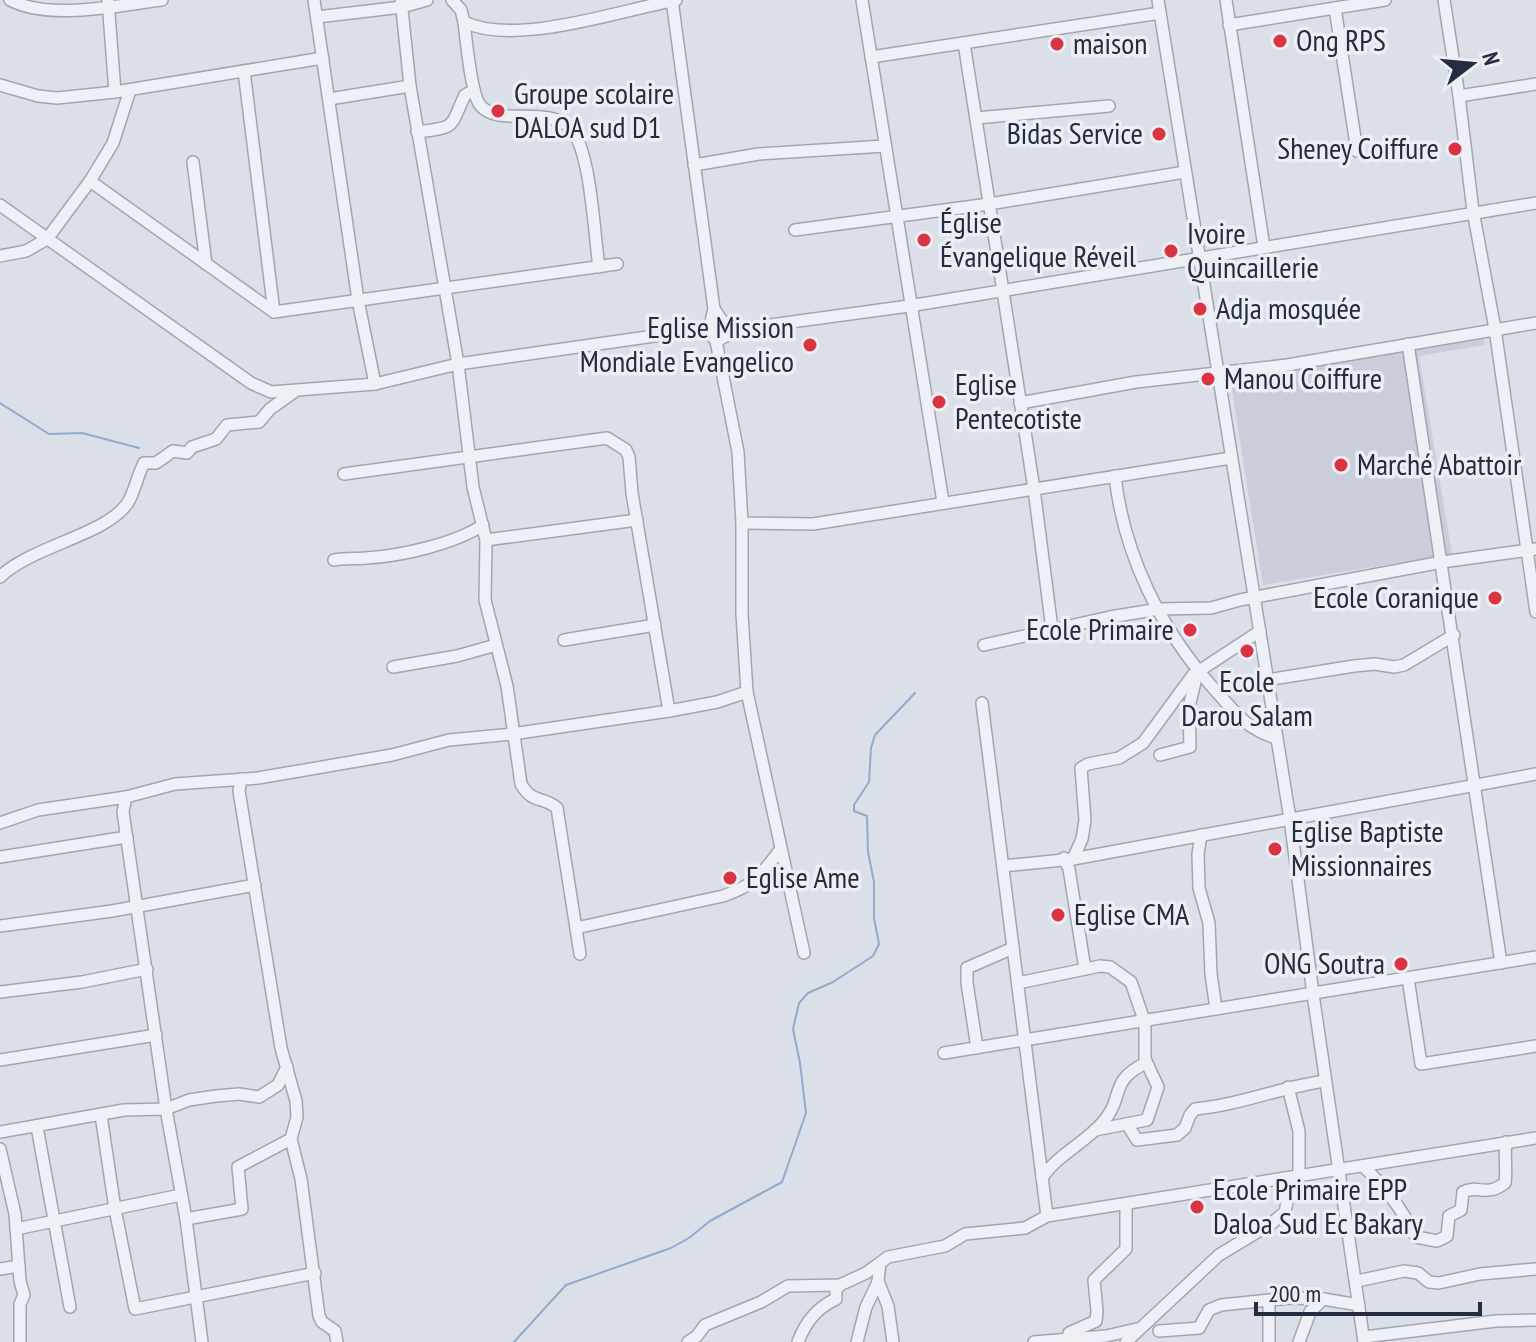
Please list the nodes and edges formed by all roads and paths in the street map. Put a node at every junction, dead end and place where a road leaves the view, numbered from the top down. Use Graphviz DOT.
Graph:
graph roads {
  1 [pos="10,0"];
  2 [pos="162,0"];
  3 [pos="314,0"];
  4 [pos="427,0"];
  5 [pos="452,0"];
  6 [pos="673,0"];
  7 [pos="862,0"];
  8 [pos="1158,0"];
  9 [pos="1226,0"];
  10 [pos="1385,0"];
  11 [pos="1444,0"];
  12 [pos="108,3"];
  13 [pos="401,3"];
  14 [pos="1335,8"];
  15 [pos="1160,13"];
  16 [pos="317,17"];
  17 [pos="464,22"];
  18 [pos="1229,25"];
  19 [pos="964,43"];
  20 [pos="871,57"];
  21 [pos="323,58"];
  22 [pos="244,71"];
  23 [pos="1536,84"];
  24 [pos="0,85"];
  25 [pos="410,86"];
  26 [pos="130,90"];
  27 [pos="474,90"];
  28 [pos="115,92"];
  29 [pos="1459,96"];
  30 [pos="329,99"];
  31 [pos="1109,106"];
  32 [pos="976,118"];
  33 [pos="417,132"];
  34 [pos="885,146"];
  35 [pos="1357,151"];
  36 [pos="193,162"];
  37 [pos="694,165"];
  38 [pos="1185,172"];
  39 [pos="90,181"];
  40 [pos="1536,203"];
  41 [pos="989,204"];
  42 [pos="0,205"];
  43 [pos="1473,211"];
  44 [pos="896,218"];
  45 [pos="795,230"];
  46 [pos="47,239"];
  47 [pos="1264,247"];
  48 [pos="0,256"];
  49 [pos="1198,257"];
  50 [pos="206,264"];
  51 [pos="617,264"];
  52 [pos="599,267"];
  53 [pos="443,289"];
  54 [pos="1002,290"];
  55 [pos="358,300"];
  56 [pos="909,306"];
  57 [pos="714,309"];
  58 [pos="274,312"];
  59 [pos="1536,323"];
  60 [pos="710,328"];
  61 [pos="740,329"];
  62 [pos="1495,329"];
  63 [pos="716,341"];
  64 [pos="1408,344"];
  65 [pos="458,364"];
  66 [pos="1218,372"];
  67 [pos="375,384"];
  68 [pos="294,391"];
  69 [pos="1020,403"];
  70 [pos="470,456"];
  71 [pos="1231,458"];
  72 [pos="344,474"];
  73 [pos="1115,476"];
  74 [pos="1034,489"];
  75 [pos="943,502"];
  76 [pos="637,520"];
  77 [pos="742,523"];
  78 [pos="483,525"];
  79 [pos="486,540"];
  80 [pos="1531,550"];
  81 [pos="334,560"];
  82 [pos="1442,562"];
  83 [pos="0,577"];
  84 [pos="1255,599"];
  85 [pos="1159,609"];
  86 [pos="1536,612"];
  87 [pos="655,625"];
  88 [pos="1052,629"];
  89 [pos="1260,631"];
  90 [pos="1454,635"];
  91 [pos="564,640"];
  92 [pos="496,645"];
  93 [pos="984,645"];
  94 [pos="393,667"];
  95 [pos="1196,673"];
  96 [pos="1267,680"];
  97 [pos="747,692"];
  98 [pos="982,703"];
  99 [pos="669,711"];
  100 [pos="512,734"];
  101 [pos="1276,738"];
  102 [pos="1160,755"];
  103 [pos="1536,774"];
  104 [pos="241,779"];
  105 [pos="1476,785"];
  106 [pos="126,797"];
  107 [pos="1290,819"];
  108 [pos="0,823"];
  109 [pos="1201,835"];
  110 [pos="127,837"];
  111 [pos="780,850"];
  112 [pos="0,857"];
  113 [pos="1069,858"];
  114 [pos="1003,866"];
  115 [pos="255,885"];
  116 [pos="136,906"];
  117 [pos="0,926"];
  118 [pos="576,928"];
  119 [pos="1013,948"];
  120 [pos="804,953"];
  121 [pos="580,954"];
  122 [pos="1536,957"];
  123 [pos="1501,963"];
  124 [pos="147,969"];
  125 [pos="1085,969"];
  126 [pos="1408,978"];
  127 [pos="1018,983"];
  128 [pos="0,992"];
  129 [pos="1313,994"];
  130 [pos="1216,1009"];
  131 [pos="1144,1021"];
  132 [pos="156,1035"];
  133 [pos="1025,1040"];
  134 [pos="1536,1046"];
  135 [pos="977,1048"];
  136 [pos="944,1053"];
  137 [pos="0,1060"];
  138 [pos="1146,1063"];
  139 [pos="287,1067"];
  140 [pos="1325,1081"];
  141 [pos="1288,1087"];
  142 [pos="166,1109"];
  143 [pos="101,1115"];
  144 [pos="1127,1124"];
  145 [pos="37,1127"];
  146 [pos="1095,1130"];
  147 [pos="0,1132"];
  148 [pos="1536,1138"];
  149 [pos="291,1139"];
  150 [pos="1506,1142"];
  151 [pos="0,1149"];
  152 [pos="1363,1166"];
  153 [pos="1339,1169"];
  154 [pos="1299,1176"];
  155 [pos="1042,1178"];
  156 [pos="181,1195"];
  157 [pos="5,1198"];
  158 [pos="1126,1204"];
  159 [pos="115,1209"];
  160 [pos="1047,1216"];
  161 [pos="186,1219"];
  162 [pos="54,1221"];
  163 [pos="16,1229"];
  164 [pos="880,1263"];
  165 [pos="19,1266"];
  166 [pos="0,1269"];
  167 [pos="1536,1269"];
  168 [pos="315,1273"];
  169 [pos="878,1281"];
  170 [pos="1357,1281"];
  171 [pos="840,1285"];
  172 [pos="196,1298"];
  173 [pos="1323,1299"];
  174 [pos="1269,1301"];
  175 [pos="1359,1305"];
  176 [pos="70,1307"];
  177 [pos="1149,1319"];
  178 [pos="1536,1320"];
  179 [pos="1138,1329"];
  180 [pos="1160,1336"];
  181 [pos="1068,1339"];
  182 [pos="1364,1340"];
  183 [pos="20,1342"];
  184 [pos="202,1342"];
  185 [pos="337,1342"];
  186 [pos="688,1342"];
  187 [pos="798,1342"];
  188 [pos="857,1342"];
  189 [pos="893,1342"];
  190 [pos="1034,1342"];
  191 [pos="1126,1342"];
  192 [pos="1269,1342"];
  193 [pos="1299,1342"];
  1 -- 12 [label="street"];
  2 -- 12 [label="street"];
  3 -- 16 [label="street"];
  4 -- 13 [label="street"];
  5 -- 17 [label="street"];
  6 -- 17 [label="street"];
  6 -- 37 [label="street"];
  7 -- 20 [label="street"];
  8 -- 15 [label="street"];
  9 -- 18 [label="street"];
  10 -- 14 [label="street"];
  11 -- 29 [label="street"];
  12 -- 28 [label="street"];
  13 -- 16 [label="street"];
  13 -- 25 [label="street"];
  14 -- 18 [label="street"];
  14 -- 35 [label="street"];
  15 -- 19 [label="street"];
  15 -- 38 [label="street"];
  16 -- 21 [label="street"];
  17 -- 27 [label="street"];
  18 -- 47 [label="street"];
  19 -- 20 [label="street"];
  19 -- 32 [label="street"];
  20 -- 34 [label="street"];
  21 -- 22 [label="street"];
  21 -- 30 [label="street"];
  22 -- 26 [label="street"];
  22 -- 58 [label="street"];
  23 -- 29 [label="street"];
  24 -- 28 [label="street"];
  25 -- 30 [label="street"];
  25 -- 33 [label="street"];
  26 -- 28 [label="street"];
  26 -- 39 [label="street"];
  27 -- 33 [label="street"];
  27 -- 52 [label="street"];
  29 -- 43 [label="street"];
  30 -- 55 [label="street"];
  31 -- 32 [label="street"];
  32 -- 41 [label="street"];
  33 -- 53 [label="street"];
  34 -- 37 [label="street"];
  34 -- 44 [label="street"];
  36 -- 50 [label="street"];
  37 -- 57 [label="street"];
  38 -- 41 [label="street"];
  38 -- 49 [label="street"];
  39 -- 46 [label="street"];
  39 -- 50 [label="street"];
  40 -- 43 [label="street"];
  41 -- 44 [label="street"];
  41 -- 54 [label="street"];
  42 -- 46 [label="street"];
  43 -- 47 [label="street"];
  43 -- 62 [label="street"];
  44 -- 45 [label="street"];
  44 -- 56 [label="street"];
  46 -- 48 [label="street"];
  46 -- 68 [label="street"];
  47 -- 49 [label="street"];
  49 -- 54 [label="street"];
  49 -- 66 [label="street"];
  50 -- 58 [label="street"];
  51 -- 52 [label="street"];
  52 -- 53 [label="street"];
  53 -- 55 [label="street"];
  53 -- 65 [label="street"];
  54 -- 56 [label="street"];
  54 -- 69 [label="street"];
  55 -- 58 [label="street"];
  55 -- 67 [label="street"];
  56 -- 61 [label="street"];
  56 -- 75 [label="street"];
  57 -- 60 [label="street"];
  57 -- 61 [label="street"];
  59 -- 62 [label="street"];
  60 -- 63 [label="street"];
  60 -- 65 [label="street"];
  61 -- 63 [label="street"];
  62 -- 64 [label="street"];
  62 -- 80 [label="street"];
  63 -- 77 [label="street"];
  64 -- 66 [label="street"];
  64 -- 82 [label="street"];
  65 -- 67 [label="street"];
  65 -- 70 [label="street"];
  66 -- 69 [label="street"];
  66 -- 71 [label="street"];
  67 -- 68 [label="street"];
  68 -- 83 [label="street"];
  69 -- 74 [label="street"];
  70 -- 72 [label="street"];
  70 -- 76 [label="street"];
  70 -- 78 [label="street"];
  71 -- 73 [label="street"];
  71 -- 84 [label="street"];
  73 -- 74 [label="street"];
  73 -- 85 [label="street"];
  74 -- 75 [label="street"];
  74 -- 88 [label="street"];
  75 -- 77 [label="street"];
  76 -- 79 [label="street"];
  76 -- 87 [label="street"];
  77 -- 97 [label="street"];
  78 -- 79 [label="street"];
  78 -- 81 [label="street"];
  79 -- 92 [label="street"];
  80 -- 82 [label="street"];
  80 -- 86 [label="street"];
  82 -- 84 [label="street"];
  82 -- 90 [label="street"];
  84 -- 85 [label="street"];
  84 -- 89 [label="street"];
  85 -- 88 [label="street"];
  85 -- 95 [label="street"];
  87 -- 91 [label="street"];
  87 -- 99 [label="street"];
  88 -- 93 [label="street"];
  89 -- 95 [label="street"];
  89 -- 96 [label="street"];
  90 -- 96 [label="street"];
  90 -- 105 [label="street"];
  92 -- 94 [label="street"];
  92 -- 100 [label="street"];
  95 -- 101 [label="street"];
  95 -- 102 [label="street"];
  95 -- 113 [label="street"];
  96 -- 101 [label="street"];
  97 -- 99 [label="street"];
  97 -- 111 [label="street"];
  98 -- 114 [label="street"];
  99 -- 100 [label="street"];
  100 -- 104 [label="street"];
  100 -- 118 [label="street"];
  101 -- 107 [label="street"];
  103 -- 105 [label="street"];
  104 -- 106 [label="street"];
  104 -- 115 [label="street"];
  105 -- 107 [label="street"];
  105 -- 123 [label="street"];
  106 -- 108 [label="street"];
  106 -- 110 [label="street"];
  107 -- 109 [label="street"];
  107 -- 129 [label="street"];
  109 -- 113 [label="street"];
  109 -- 130 [label="street"];
  110 -- 112 [label="street"];
  110 -- 116 [label="street"];
  111 -- 118 [label="street"];
  111 -- 120 [label="street"];
  113 -- 114 [label="street"];
  113 -- 125 [label="street"];
  114 -- 119 [label="street"];
  115 -- 116 [label="street"];
  115 -- 139 [label="street"];
  116 -- 117 [label="street"];
  116 -- 124 [label="street"];
  118 -- 121 [label="street"];
  119 -- 127 [label="street"];
  119 -- 135 [label="street"];
  122 -- 123 [label="street"];
  123 -- 126 [label="street"];
  124 -- 128 [label="street"];
  124 -- 132 [label="street"];
  125 -- 127 [label="street"];
  125 -- 131 [label="street"];
  126 -- 129 [label="street"];
  126 -- 134 [label="street"];
  127 -- 133 [label="street"];
  129 -- 130 [label="street"];
  129 -- 140 [label="street"];
  130 -- 131 [label="street"];
  131 -- 133 [label="street"];
  131 -- 138 [label="street"];
  132 -- 137 [label="street"];
  132 -- 142 [label="street"];
  133 -- 135 [label="street"];
  133 -- 155 [label="street"];
  135 -- 136 [label="street"];
  138 -- 144 [label="street"];
  138 -- 146 [label="street"];
  139 -- 142 [label="street"];
  139 -- 149 [label="street"];
  140 -- 141 [label="street"];
  140 -- 153 [label="street"];
  141 -- 144 [label="street"];
  141 -- 154 [label="street"];
  142 -- 143 [label="street"];
  142 -- 156 [label="street"];
  143 -- 145 [label="street"];
  143 -- 159 [label="street"];
  144 -- 146 [label="street"];
  145 -- 147 [label="street"];
  145 -- 162 [label="street"];
  146 -- 155 [label="street"];
  148 -- 150 [label="street"];
  149 -- 161 [label="street"];
  149 -- 168 [label="street"];
  150 -- 152 [label="street"];
  150 -- 152 [label="street"];
  151 -- 157 [label="street"];
  152 -- 153 [label="street"];
  153 -- 154 [label="street"];
  153 -- 170 [label="street"];
  154 -- 158 [label="street"];
  154 -- 177 [label="street"];
  155 -- 160 [label="street"];
  156 -- 159 [label="street"];
  156 -- 161 [label="street"];
  157 -- 163 [label="street"];
  158 -- 160 [label="street"];
  158 -- 181 [label="street"];
  159 -- 162 [label="street"];
  159 -- 172 [label="street"];
  160 -- 164 [label="street"];
  161 -- 172 [label="street"];
  162 -- 163 [label="street"];
  162 -- 176 [label="street"];
  163 -- 165 [label="street"];
  164 -- 169 [label="street"];
  164 -- 171 [label="street"];
  165 -- 166 [label="street"];
  165 -- 183 [label="street"];
  167 -- 170 [label="street"];
  168 -- 172 [label="street"];
  168 -- 185 [label="street"];
  169 -- 188 [label="street"];
  169 -- 189 [label="street"];
  170 -- 175 [label="street"];
  171 -- 186 [label="street"];
  171 -- 187 [label="street"];
  172 -- 184 [label="street"];
  173 -- 174 [label="street"];
  173 -- 175 [label="street"];
  173 -- 193 [label="street"];
  174 -- 180 [label="street"];
  174 -- 192 [label="street"];
  175 -- 182 [label="street"];
  177 -- 179 [label="street"];
  177 -- 180 [label="street"];
  178 -- 182 [label="street"];
  179 -- 181 [label="street"];
  179 -- 191 [label="street"];
  181 -- 190 [label="street"];
}
